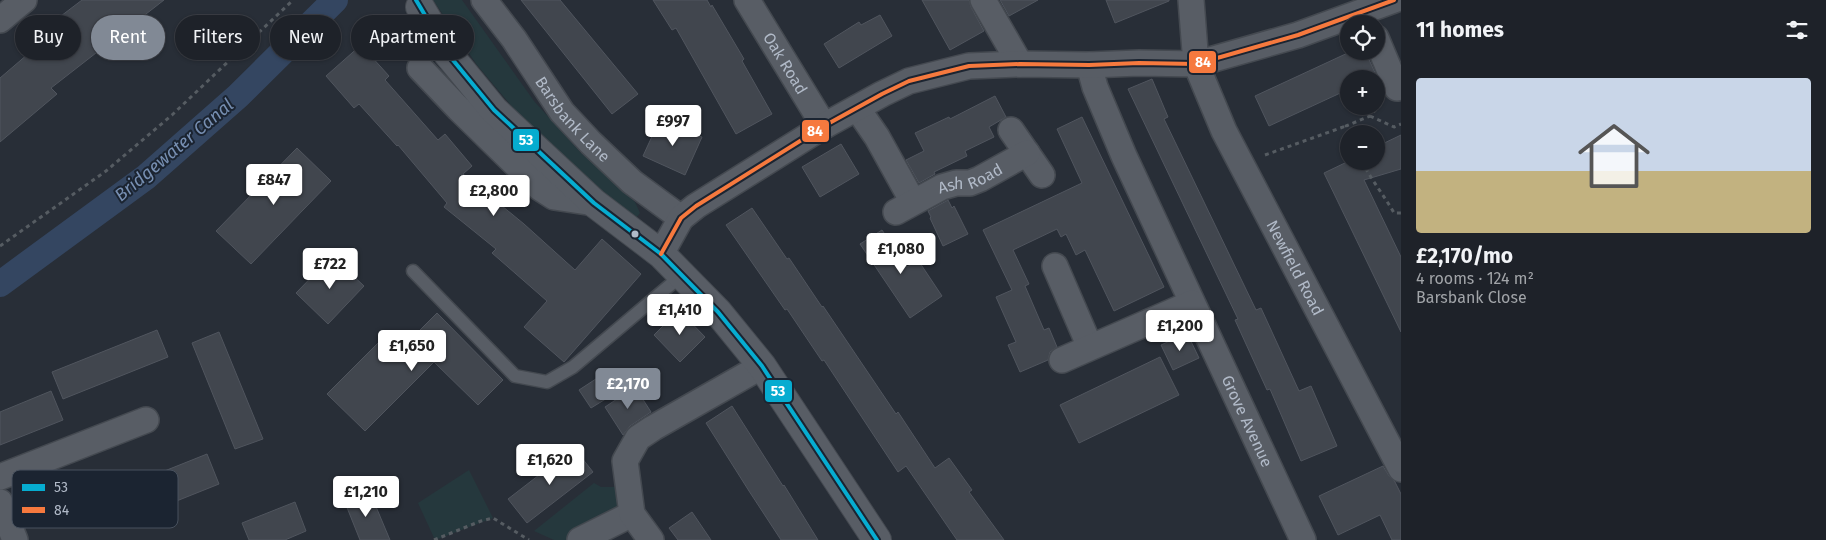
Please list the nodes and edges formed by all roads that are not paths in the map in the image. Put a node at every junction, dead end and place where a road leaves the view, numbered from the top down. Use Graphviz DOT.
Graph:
graph roads {
  1 [pos="24,0"];
  2 [pos="484,0"];
  3 [pos="747,0"];
  4 [pos="983,0"];
  5 [pos="1190,0"];
  6 [pos="1394,0"];
  7 [pos="420,7"];
  8 [pos="1371,15"];
  9 [pos="0,20"];
  10 [pos="1340,24"];
  11 [pos="1385,59"];
  12 [pos="1020,64"];
  13 [pos="1196,64"];
  14 [pos="1089,65"];
  15 [pos="420,68"];
  16 [pos="1397,88"];
  17 [pos="857,108"];
  18 [pos="824,126"];
  19 [pos="1012,130"];
  20 [pos="1027,153"];
  21 [pos="1042,175"];
  22 [pos="594,203"];
  23 [pos="681,218"];
  24 [pos="661,254"];
  25 [pos="1055,266"];
  26 [pos="413,271"];
  27 [pos="682,276"];
  28 [pos="1192,303"];
  29 [pos="1090,347"];
  30 [pos="1062,360"];
  31 [pos="762,366"];
  32 [pos="146,420"];
  33 [pos="1401,469"];
  34 [pos="18,470"];
  35 [pos="12,472"];
  36 [pos="0,477"];
  37 [pos="0,502"];
  38 [pos="632,514"];
  39 [pos="15,540"];
  40 [pos="580,540"];
  41 [pos="651,540"];
  42 [pos="876,540"];
  43 [pos="1303,540"];
  1 -- 9 [label="street"];
  2 -- 23 [label="street, Barsbank Lane"];
  3 -- 18 [label="street, Oak Road"];
  4 -- 12 [label="street"];
  5 -- 13 [label="street, Newfield Road"];
  6 -- 8 [label="street"];
  7 -- 22 [label="street"];
  10 -- 13 [label="street"];
  11 -- 16 [label="street"];
  12 -- 14 [label="street"];
  12 -- 17 [label="street"];
  13 -- 14 [label="street"];
  13 -- 33 [label="street, Newfield Road"];
  14 -- 28 [label="street, Grove Avenue"];
  15 -- 22 [label="street"];
  17 -- 18 [label="street"];
  17 -- 20 [label="street, Ash Road"];
  18 -- 23 [label="street"];
  19 -- 20 [label="street"];
  20 -- 21 [label="street"];
  22 -- 24 [label="street"];
  23 -- 24 [label="street"];
  24 -- 27 [label="street"];
  25 -- 29 [label="street"];
  26 -- 27 [label="lane"];
  27 -- 31 [label="street"];
  28 -- 29 [label="street"];
  28 -- 43 [label="street, Grove Avenue"];
  29 -- 30 [label="street"];
  31 -- 38 [label="street"];
  31 -- 42 [label="street"];
  32 -- 34 [label="street"];
  35 -- 36 [label="street"];
  37 -- 39 [label="street"];
  38 -- 40 [label="street"];
  38 -- 41 [label="street"];
}
